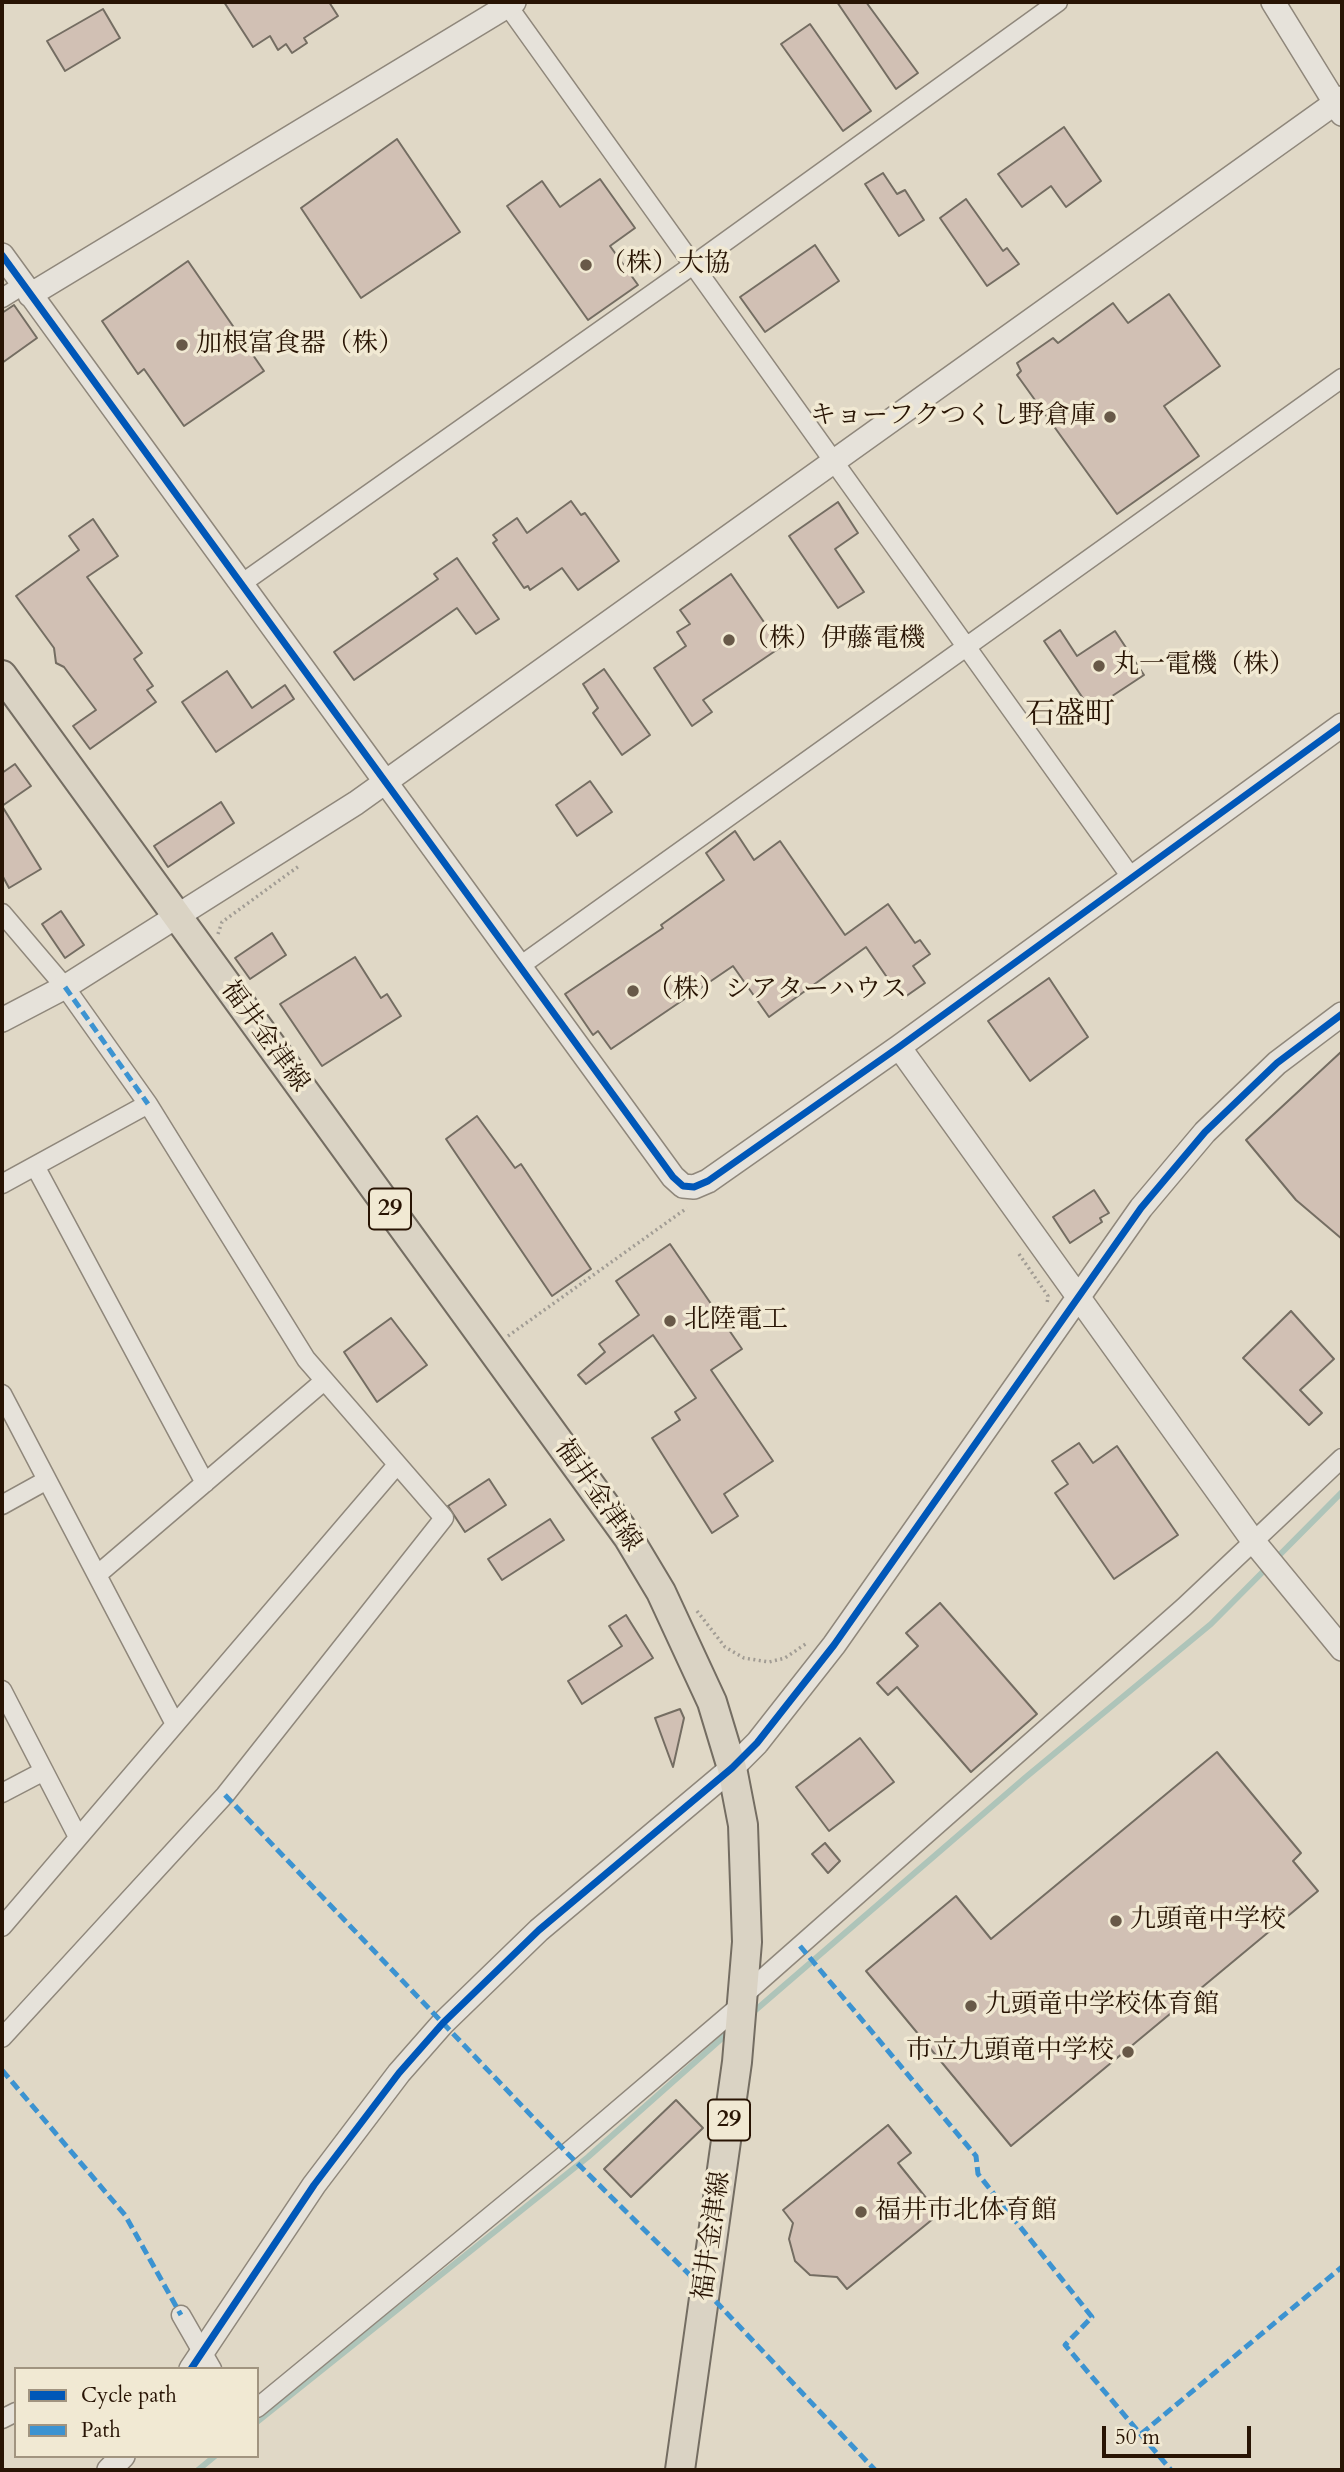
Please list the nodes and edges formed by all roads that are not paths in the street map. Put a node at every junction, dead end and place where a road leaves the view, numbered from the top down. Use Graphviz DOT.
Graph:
graph roads {
  1 [pos="1058,2"];
  2 [pos="1273,2"];
  3 [pos="509,3"];
  4 [pos="1340,105"];
  5 [pos="2,255"];
  6 [pos="693,265"];
  7 [pos="26,290"];
  8 [pos="2,298"];
  9 [pos="1342,378"];
  10 [pos="834,461"];
  11 [pos="241,584"];
  12 [pos="966,646"];
  13 [pos="2,675"];
  14 [pos="1342,725"];
  15 [pos="386,782"];
  16 [pos="1131,877"];
  17 [pos="2,913"];
  18 [pos="178,918"];
  19 [pos="520,966"];
  20 [pos="65,987"];
  21 [pos="1342,1014"];
  22 [pos="2,1020"];
  23 [pos="899,1047"];
  24 [pos="148,1104"];
  25 [pos="35,1166"];
  26 [pos="2,1184"];
  27 [pos="1079,1299"];
  28 [pos="324,1381"];
  29 [pos="2,1394"];
  30 [pos="1342,1458"];
  31 [pos="396,1466"];
  32 [pos="47,1480"];
  33 [pos="205,1483"];
  34 [pos="2,1505"];
  35 [pos="1254,1542"];
  36 [pos="97,1575"];
  37 [pos="1342,1649"];
  38 [pos="2,1690"];
  39 [pos="175,1724"];
  40 [pos="732,1768"];
  41 [pos="44,1771"];
  42 [pos="2,1793"];
  43 [pos="78,1837"];
  44 [pos="2,1927"];
  45 [pos="744,1999"];
  46 [pos="2,2038"];
  47 [pos="181,2315"];
  48 [pos="202,2364"];
  49 [pos="259,2406"];
  50 [pos="680,2470"];
  1 -- 6 [label="street"];
  2 -- 4 [label="street"];
  3 -- 6 [label="street"];
  3 -- 7 [label="street"];
  4 -- 10 [label="street"];
  5 -- 7 [label="street"];
  6 -- 10 [label="street"];
  6 -- 11 [label="street"];
  7 -- 8 [label="street"];
  7 -- 11 [label="street"];
  9 -- 12 [label="street"];
  10 -- 12 [label="street"];
  10 -- 15 [label="street"];
  11 -- 15 [label="street"];
  12 -- 16 [label="street"];
  12 -- 19 [label="street"];
  13 -- 18 [label="main road, 福井金津線 / 29"];
  14 -- 16 [label="street"];
  15 -- 18 [label="street"];
  15 -- 19 [label="street"];
  16 -- 23 [label="street"];
  17 -- 20 [label="street"];
  18 -- 20 [label="street"];
  18 -- 40 [label="main road, 福井金津線 / 29"];
  19 -- 23 [label="street"];
  20 -- 22 [label="street"];
  20 -- 24 [label="street"];
  21 -- 27 [label="street"];
  23 -- 27 [label="street"];
  24 -- 25 [label="street"];
  24 -- 28 [label="street"];
  25 -- 26 [label="street"];
  25 -- 33 [label="street"];
  27 -- 35 [label="street"];
  27 -- 40 [label="street"];
  28 -- 31 [label="street"];
  28 -- 33 [label="street"];
  29 -- 32 [label="street"];
  30 -- 35 [label="street"];
  31 -- 39 [label="street"];
  31 -- 46 [label="street"];
  32 -- 34 [label="street"];
  32 -- 36 [label="street"];
  33 -- 36 [label="street"];
  35 -- 37 [label="street"];
  35 -- 45 [label="street"];
  36 -- 39 [label="street"];
  38 -- 41 [label="street"];
  39 -- 43 [label="street"];
  40 -- 45 [label="main road, 福井金津線 / 29"];
  40 -- 48 [label="street"];
  41 -- 42 [label="street"];
  41 -- 43 [label="street"];
  43 -- 44 [label="street"];
  45 -- 49 [label="street"];
  45 -- 50 [label="main road, 福井金津線 / 29"];
  47 -- 48 [label="street"];
}
